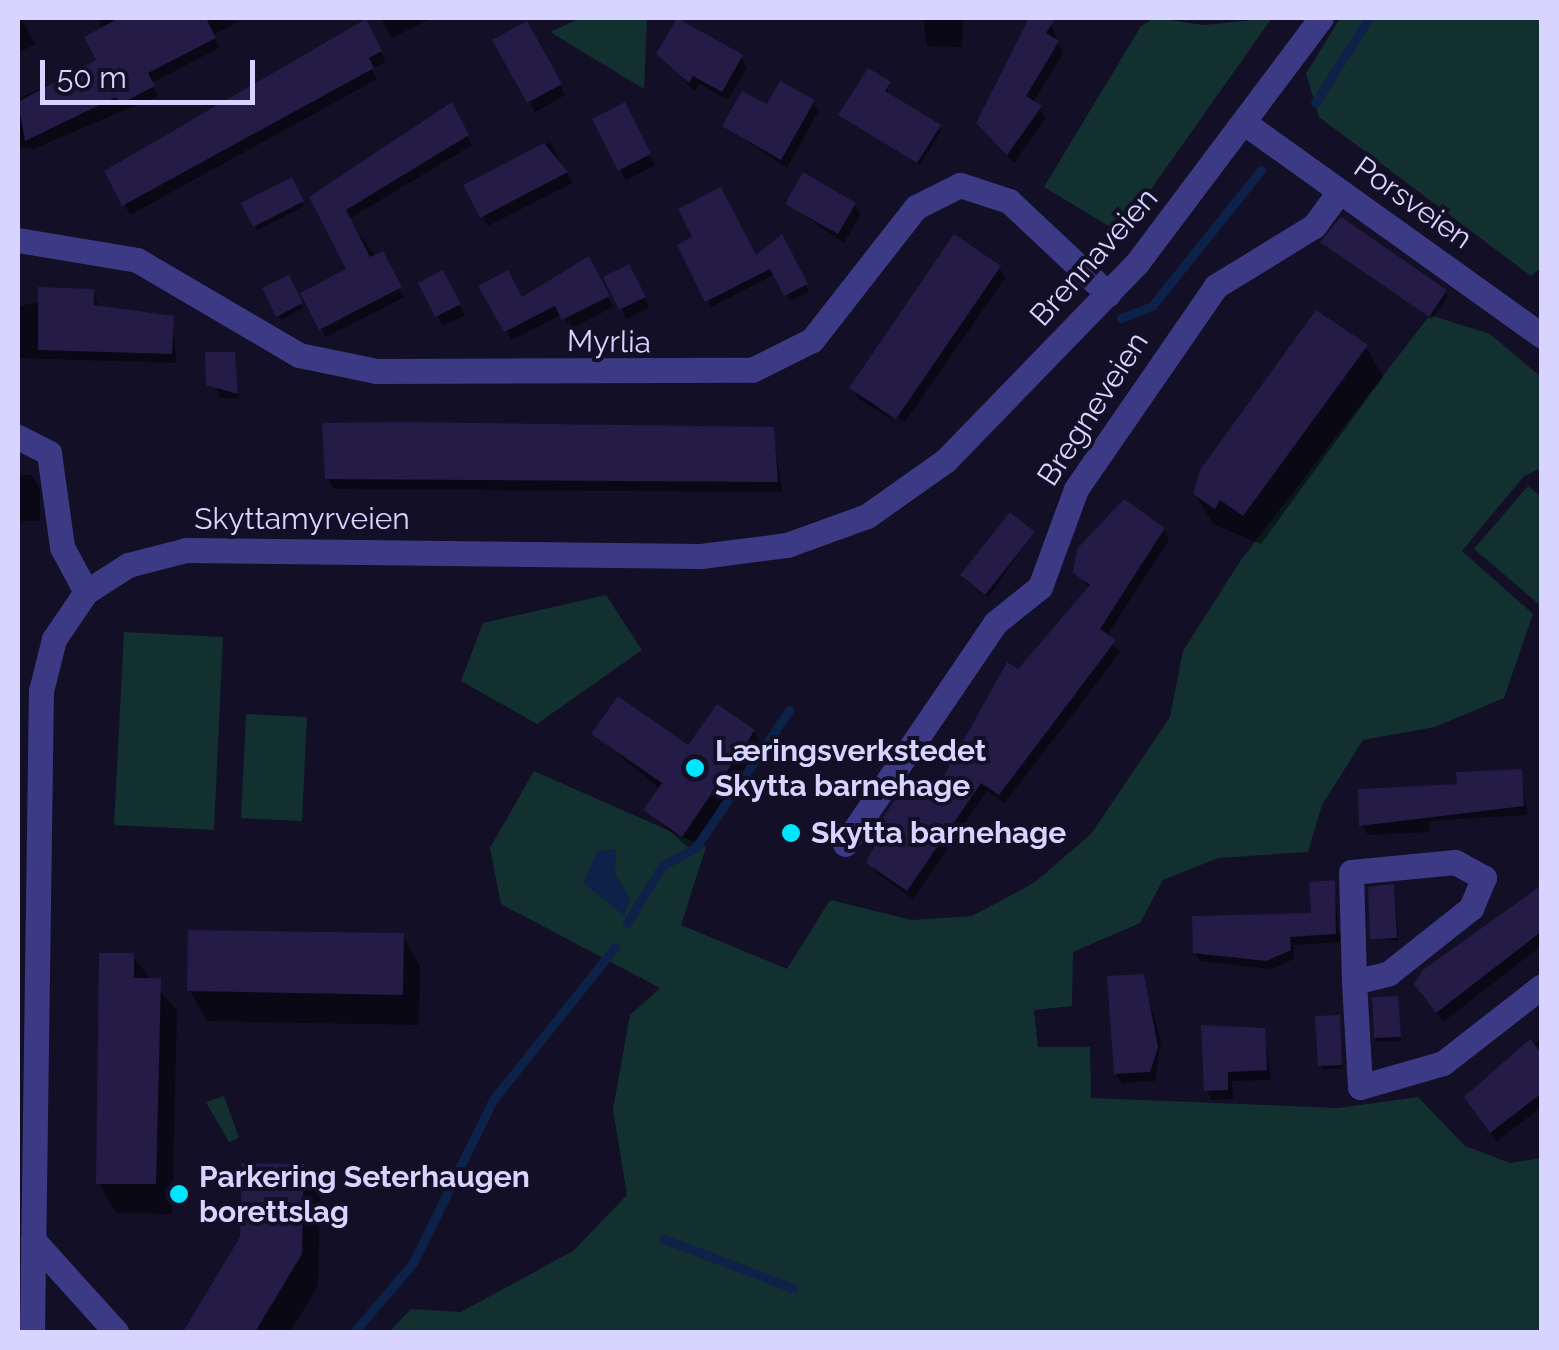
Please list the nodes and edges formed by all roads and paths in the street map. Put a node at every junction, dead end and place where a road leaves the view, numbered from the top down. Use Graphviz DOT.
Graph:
graph roads {
  1 [pos="1321,18"];
  2 [pos="1246,124"];
  3 [pos="1340,192"];
  4 [pos="18,240"];
  5 [pos="1108,294"];
  6 [pos="1540,330"];
  7 [pos="18,437"];
  8 [pos="880,508"];
  9 [pos="86,592"];
  10 [pos="845,844"];
  11 [pos="1354,982"];
  12 [pos="1542,986"];
  13 [pos="33,1240"];
  14 [pos="32,1332"];
  15 [pos="116,1332"];
  1 -- 2 [label="street, Brennaveien"];
  2 -- 3 [label="street, Porsveien"];
  2 -- 5 [label="street, Brennaveien"];
  3 -- 6 [label="street, Porsveien"];
  3 -- 10 [label="street, Bregneveien"];
  4 -- 5 [label="street, Myrlia"];
  5 -- 8 [label="street, Brennaveien"];
  7 -- 9 [label="street"];
  8 -- 9 [label="street, Skyttamyrveien"];
  9 -- 13 [label="street, Skyttamyrveien"];
  11 -- 11 [label="street"];
  11 -- 12 [label="street"];
  13 -- 14 [label="street, Skyttamyrveien"];
  13 -- 15 [label="street"];
}
